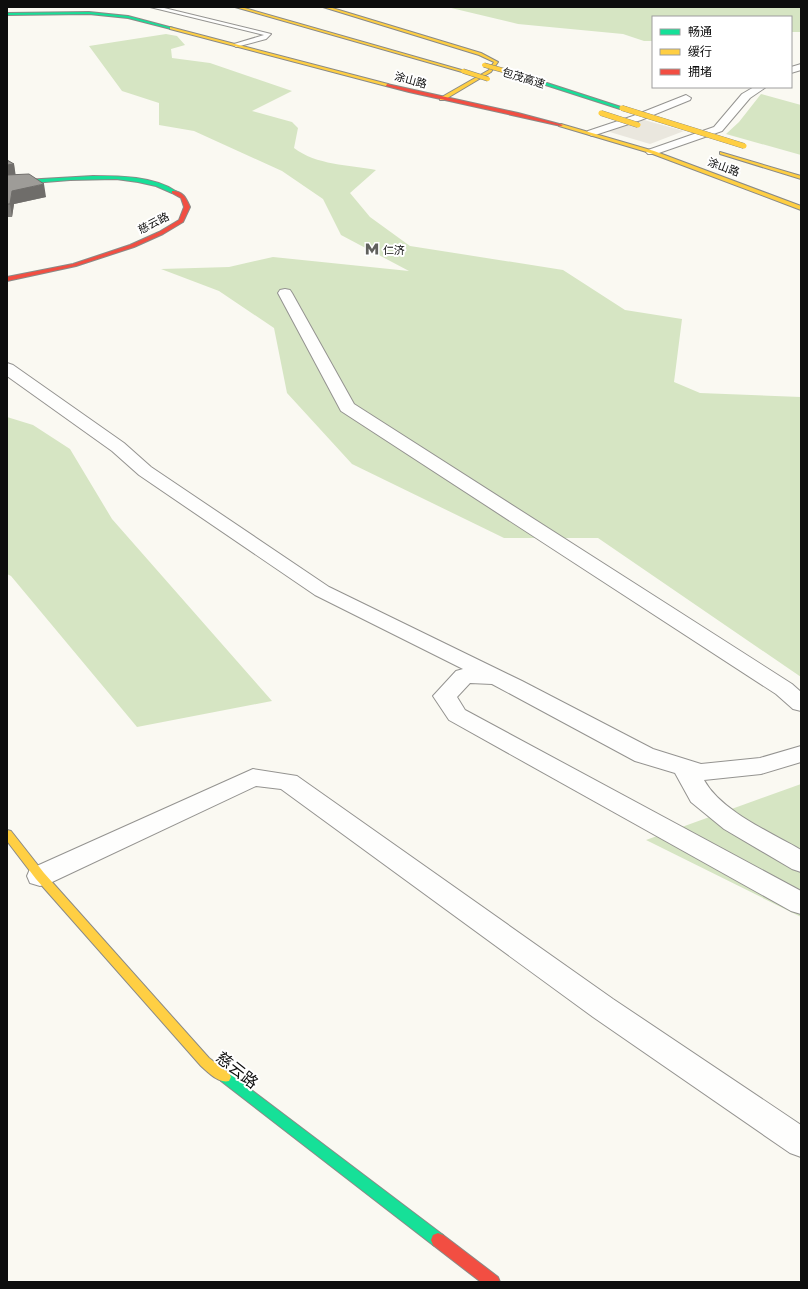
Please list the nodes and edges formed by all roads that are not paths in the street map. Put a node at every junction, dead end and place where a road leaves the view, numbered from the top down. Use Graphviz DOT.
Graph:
graph roads {
  1 [pos="153,7"];
  2 [pos="237,7"];
  3 [pos="325,7"];
  4 [pos="7,14"];
  5 [pos="236,45"];
  6 [pos="447,54"];
  7 [pos="492,80"];
  8 [pos="759,88"];
  9 [pos="686,98"];
  10 [pos="442,100"];
  11 [pos="598,112"];
  12 [pos="647,128"];
  13 [pos="592,133"];
  14 [pos="669,136"];
  15 [pos="700,146"];
  16 [pos="748,147"];
  17 [pos="652,152"];
  18 [pos="718,152"];
  19 [pos="801,178"];
  20 [pos="7,183"];
  21 [pos="801,208"];
  22 [pos="7,279"];
  23 [pos="285,293"];
  24 [pos="7,368"];
  25 [pos="495,677"];
  26 [pos="801,704"];
  27 [pos="801,754"];
  28 [pos="684,767"];
  29 [pos="7,834"];
  30 [pos="801,862"];
  31 [pos="40,876"];
  32 [pos="801,904"];
  33 [pos="801,1142"];
  34 [pos="493,1282"];
  1 -- 5 [label="lane"];
  2 -- 7 [label="main road, 包茂高速, bridge"];
  3 -- 10 [label="main road"];
  4 -- 5 [label="main road, 涂山路"];
  5 -- 10 [label="main road, 涂山路"];
  6 -- 16 [label="main road, 包茂高速, bridge"];
  8 -- 17 [label="street"];
  9 -- 13 [label="street"];
  10 -- 13 [label="main road, 涂山路"];
  11 -- 12 [label="main road, bridge"];
  13 -- 17 [label="main road, 涂山路"];
  14 -- 15 [label="main road"];
  17 -- 21 [label="main road, 涂山路"];
  18 -- 19 [label="main road"];
  20 -- 22 [label="main road, 慈云路"];
  23 -- 26 [label="street"];
  24 -- 25 [label="street"];
  25 -- 28 [label="street"];
  25 -- 32 [label="street"];
  27 -- 28 [label="street"];
  28 -- 30 [label="street"];
  29 -- 31 [label="main road, 慈云路"];
  31 -- 33 [label="street"];
  31 -- 34 [label="main road, 慈云路"];
}
